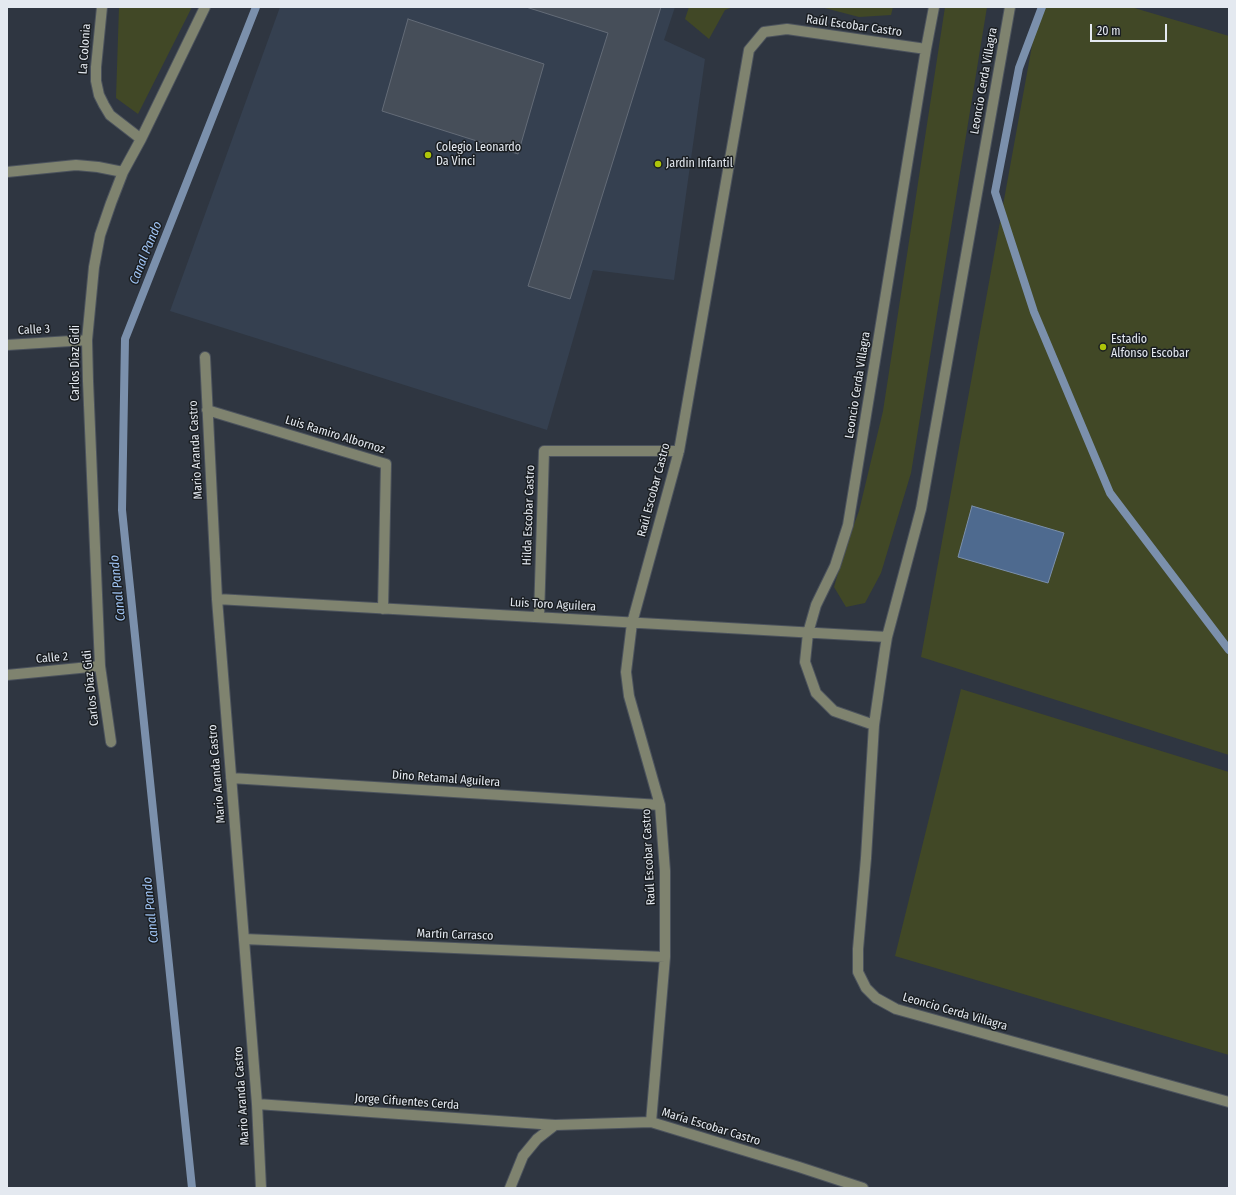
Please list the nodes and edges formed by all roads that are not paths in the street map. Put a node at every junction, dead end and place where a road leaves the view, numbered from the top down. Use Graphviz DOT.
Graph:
graph roads {
  1 [pos="102,7"];
  2 [pos="205,7"];
  3 [pos="934,7"];
  4 [pos="1010,7"];
  5 [pos="926,49"];
  6 [pos="141,139"];
  7 [pos="7,172"];
  8 [pos="123,172"];
  9 [pos="87,340"];
  10 [pos="7,345"];
  11 [pos="204,357"];
  12 [pos="207,410"];
  13 [pos="679,451"];
  14 [pos="217,599"];
  15 [pos="383,609"];
  16 [pos="539,618"];
  17 [pos="632,623"];
  18 [pos="808,633"];
  19 [pos="887,637"];
  20 [pos="100,666"];
  21 [pos="7,675"];
  22 [pos="874,725"];
  23 [pos="111,742"];
  24 [pos="231,778"];
  25 [pos="660,805"];
  26 [pos="244,939"];
  27 [pos="665,957"];
  28 [pos="1229,1102"];
  29 [pos="257,1104"];
  30 [pos="651,1122"];
  31 [pos="555,1125"];
  32 [pos="261,1188"];
  33 [pos="510,1188"];
  34 [pos="863,1188"];
  1 -- 6 [label="street, La Colonia"];
  2 -- 6 [label="street, Carlos Díaz Gidi"];
  3 -- 5 [label="street, Leoncio Cerda Villagra"];
  4 -- 19 [label="street, Leoncio Cerda Villagra"];
  5 -- 13 [label="street, Raúl Escobar Castro"];
  5 -- 18 [label="street, Leoncio Cerda Villagra"];
  6 -- 8 [label="street, Carlos Díaz Gidi"];
  7 -- 8 [label="street"];
  8 -- 9 [label="street, Carlos Díaz Gidi"];
  9 -- 10 [label="street, Calle 3"];
  9 -- 20 [label="street, Carlos Díaz Gidi"];
  11 -- 12 [label="street, Mario Aranda Castro"];
  12 -- 14 [label="street, Mario Aranda Castro"];
  12 -- 15 [label="street, Luis Ramiro Albornoz"];
  13 -- 16 [label="street, Hilda Escobar Castro"];
  13 -- 17 [label="street, Raúl Escobar Castro"];
  14 -- 15 [label="street, Luis Toro Aguilera"];
  14 -- 24 [label="street, Mario Aranda Castro"];
  15 -- 16 [label="street, Luis Toro Aguilera"];
  16 -- 17 [label="street, Luis Toro Aguilera"];
  17 -- 18 [label="street, Luis Toro Aguilera"];
  17 -- 25 [label="street, Raúl Escobar Castro"];
  18 -- 19 [label="street, Luis Toro Aguilera"];
  18 -- 22 [label="street, Leoncio Cerda Villagra"];
  19 -- 22 [label="street, Leoncio Cerda Villagra"];
  20 -- 21 [label="street, Calle 2"];
  20 -- 23 [label="street, Carlos Díaz Gidi"];
  22 -- 28 [label="street, Leoncio Cerda Villagra"];
  24 -- 25 [label="street, Dino Retamal Aguilera"];
  24 -- 26 [label="street, Mario Aranda Castro"];
  25 -- 27 [label="street, Raúl Escobar Castro"];
  26 -- 27 [label="street, Martín Carrasco"];
  26 -- 29 [label="street, Mario Aranda Castro"];
  27 -- 30 [label="street, Raúl Escobar Castro"];
  29 -- 31 [label="street, Jorge Cifuentes Cerda"];
  29 -- 32 [label="street, Mario Aranda Castro"];
  30 -- 31 [label="street, María Escobar Castro"];
  30 -- 34 [label="street, María Escobar Castro"];
  31 -- 33 [label="street"];
}
